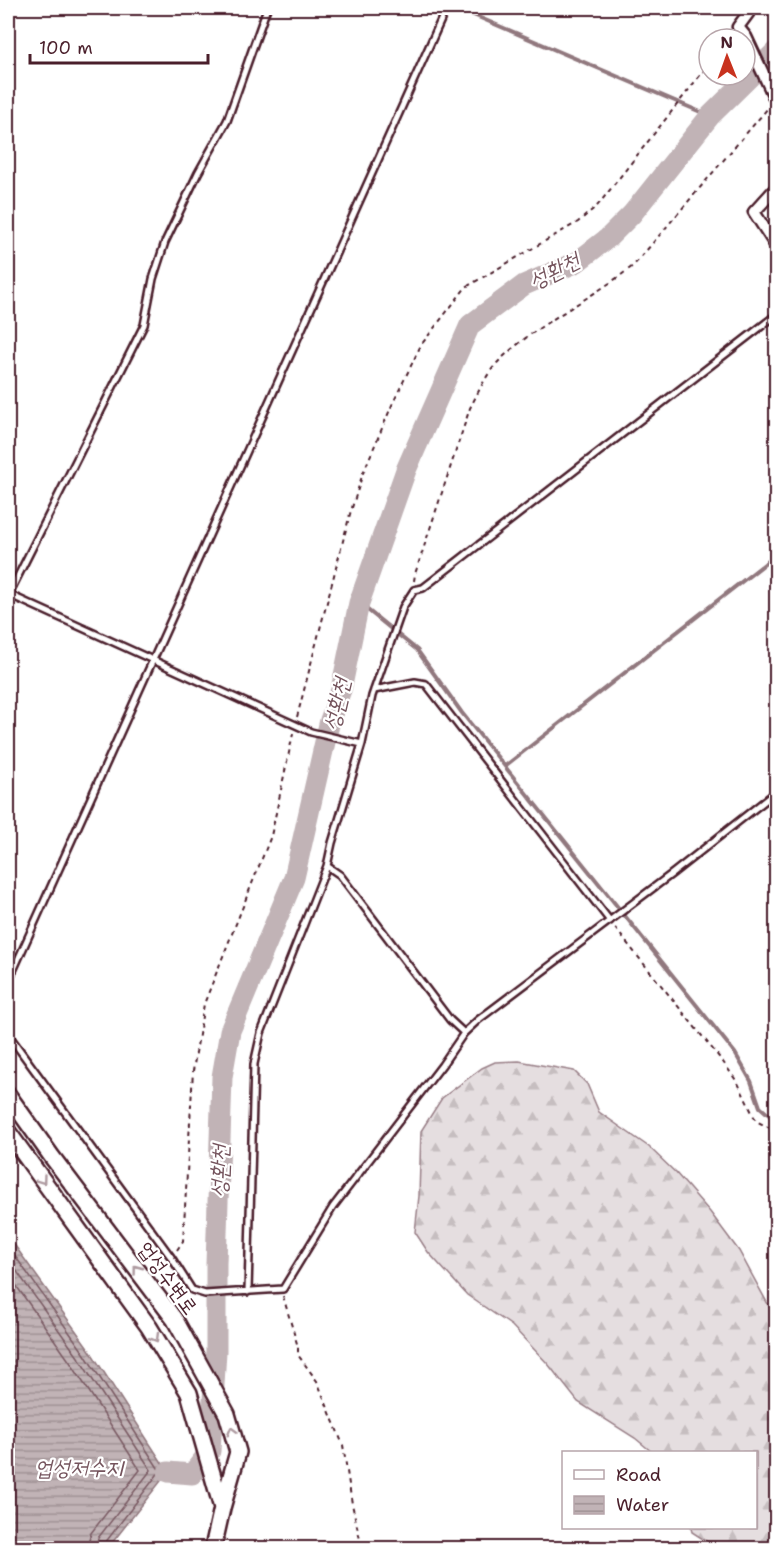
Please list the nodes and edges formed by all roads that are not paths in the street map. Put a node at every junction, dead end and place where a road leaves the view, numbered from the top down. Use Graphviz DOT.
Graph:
graph roads {
  1 [pos="267,8"];
  2 [pos="437,8"];
  3 [pos="752,8"];
  4 [pos="775,97"];
  5 [pos="777,188"];
  6 [pos="777,246"];
  7 [pos="777,315"];
  8 [pos="8,595"];
  9 [pos="153,661"];
  10 [pos="374,690"];
  11 [pos="362,744"];
  12 [pos="777,792"];
  13 [pos="327,866"];
  14 [pos="610,921"];
  15 [pos="8,982"];
  16 [pos="464,1033"];
  17 [pos="8,1034"];
  18 [pos="8,1095"];
  19 [pos="8,1132"];
  20 [pos="248,1292"];
  21 [pos="222,1508"];
  22 [pos="213,1548"];
  1 -- 8 [label="lane"];
  2 -- 9 [label="lane"];
  3 -- 4 [label="street"];
  5 -- 6 [label="street"];
  7 -- 10 [label="lane"];
  8 -- 9 [label="lane"];
  9 -- 11 [label="lane"];
  9 -- 15 [label="lane"];
  10 -- 11 [label="lane"];
  10 -- 14 [label="lane"];
  11 -- 13 [label="lane"];
  12 -- 14 [label="lane"];
  13 -- 16 [label="lane"];
  13 -- 20 [label="lane"];
  14 -- 16 [label="lane"];
  16 -- 20 [label="lane"];
  17 -- 20 [label="lane"];
  21 -- 18 [label="main road, 업성수변로, one-way"];
  19 -- 21 [label="main road, 업성수변로, one-way"];
  21 -- 22 [label="main road, 업성수변로"];
}
